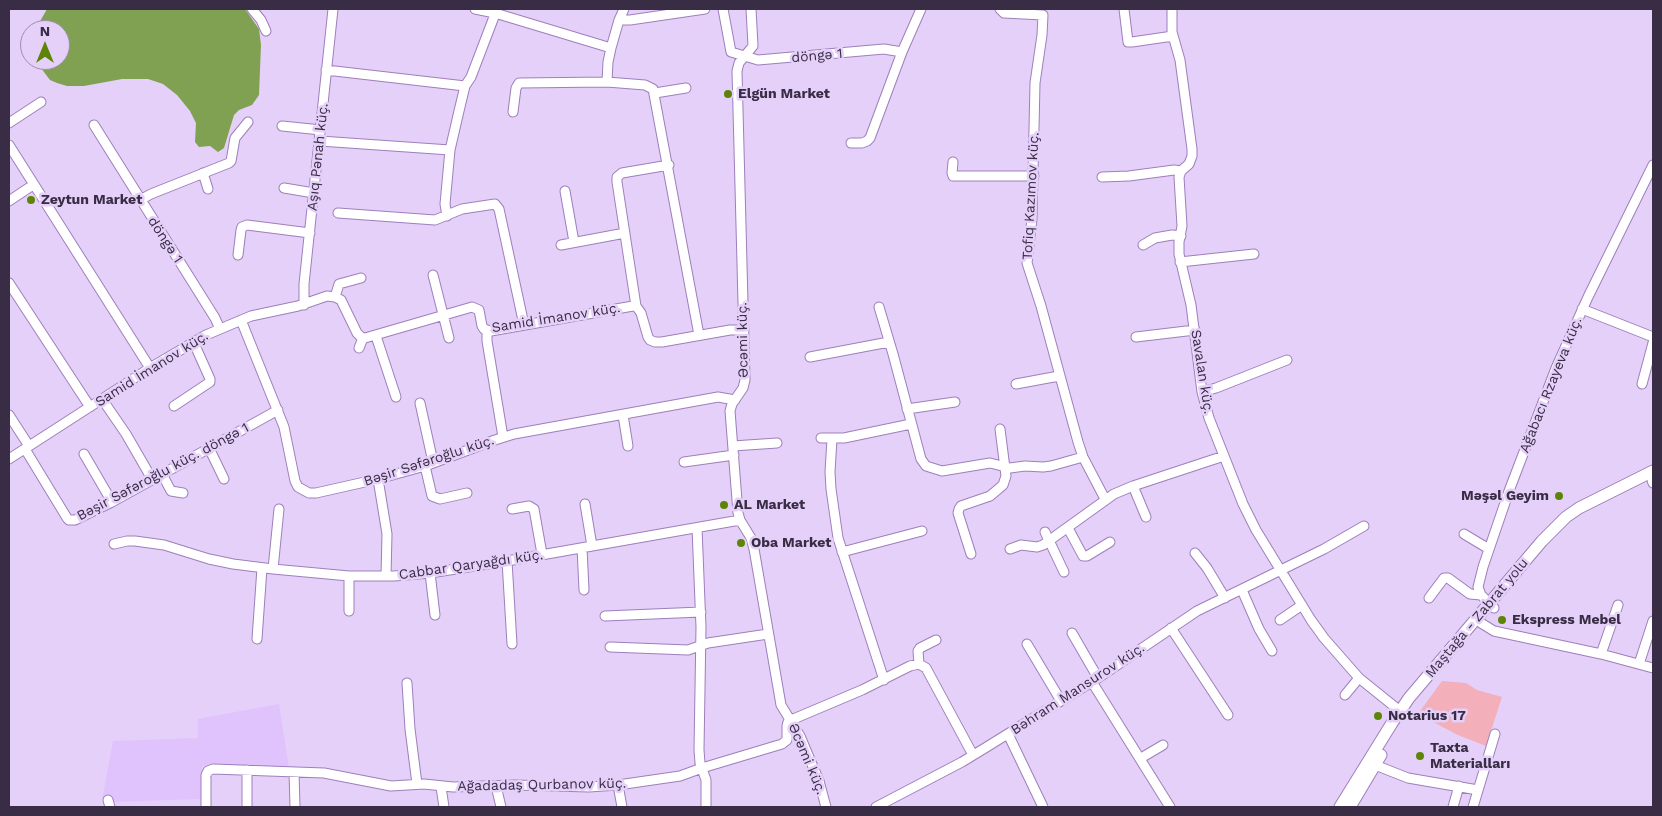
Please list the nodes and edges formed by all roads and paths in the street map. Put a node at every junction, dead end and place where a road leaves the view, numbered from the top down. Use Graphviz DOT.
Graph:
graph roads {
  1 [pos="252,9"];
  2 [pos="333,9"];
  3 [pos="475,9"];
  4 [pos="624,9"];
  5 [pos="705,9"];
  6 [pos="723,9"];
  7 [pos="751,9"];
  8 [pos="921,9"];
  9 [pos="1000,9"];
  10 [pos="1124,9"];
  11 [pos="1172,9"];
  12 [pos="496,11"];
  13 [pos="677,11"];
  14 [pos="619,20"];
  15 [pos="266,31"];
  16 [pos="1173,36"];
  17 [pos="611,48"];
  18 [pos="902,52"];
  19 [pos="744,57"];
  20 [pos="326,70"];
  21 [pos="607,82"];
  22 [pos="465,86"];
  23 [pos="686,88"];
  24 [pos="655,92"];
  25 [pos="40,102"];
  26 [pos="513,112"];
  27 [pos="248,122"];
  28 [pos="9,123"];
  29 [pos="94,125"];
  30 [pos="282,126"];
  31 [pos="321,130"];
  32 [pos="320,141"];
  33 [pos="851,143"];
  34 [pos="9,145"];
  35 [pos="450,150"];
  36 [pos="953,162"];
  37 [pos="669,165"];
  38 [pos="1653,165"];
  39 [pos="1181,171"];
  40 [pos="203,173"];
  41 [pos="1034,176"];
  42 [pos="1102,177"];
  43 [pos="33,185"];
  44 [pos="284,188"];
  45 [pos="208,189"];
  46 [pos="565,191"];
  47 [pos="314,193"];
  48 [pos="140,200"];
  49 [pos="9,201"];
  50 [pos="338,213"];
  51 [pos="447,216"];
  52 [pos="310,233"];
  53 [pos="624,233"];
  54 [pos="1180,236"];
  55 [pos="574,242"];
  56 [pos="561,245"];
  57 [pos="1143,245"];
  58 [pos="1254,254"];
  59 [pos="238,255"];
  60 [pos="1180,262"];
  61 [pos="433,276"];
  62 [pos="361,278"];
  63 [pos="9,282"];
  64 [pos="335,297"];
  65 [pos="304,305"];
  66 [pos="636,306"];
  67 [pos="879,307"];
  68 [pos="1582,309"];
  69 [pos="444,316"];
  70 [pos="241,320"];
  71 [pos="524,326"];
  72 [pos="220,328"];
  73 [pos="744,330"];
  74 [pos="1195,330"];
  75 [pos="487,331"];
  76 [pos="699,335"];
  77 [pos="376,336"];
  78 [pos="1136,337"];
  79 [pos="1653,337"];
  80 [pos="363,338"];
  81 [pos="449,338"];
  82 [pos="193,341"];
  83 [pos="889,342"];
  84 [pos="1653,343"];
  85 [pos="359,348"];
  86 [pos="810,357"];
  87 [pos="1287,360"];
  88 [pos="150,368"];
  89 [pos="1059,376"];
  90 [pos="1016,384"];
  91 [pos="1642,384"];
  92 [pos="1202,392"];
  93 [pos="396,397"];
  94 [pos="102,399"];
  95 [pos="735,400"];
  96 [pos="955,402"];
  97 [pos="420,403"];
  98 [pos="174,406"];
  99 [pos="90,407"];
  100 [pos="907,409"];
  101 [pos="278,410"];
  102 [pos="9,414"];
  103 [pos="623,415"];
  104 [pos="911,424"];
  105 [pos="1000,429"];
  106 [pos="503,437"];
  107 [pos="821,438"];
  108 [pos="832,439"];
  109 [pos="777,443"];
  110 [pos="628,446"];
  111 [pos="27,447"];
  112 [pos="209,448"];
  113 [pos="733,451"];
  114 [pos="84,454"];
  115 [pos="1224,456"];
  116 [pos="1083,457"];
  117 [pos="9,460"];
  118 [pos="684,462"];
  119 [pos="429,464"];
  120 [pos="1005,468"];
  121 [pos="162,474"];
  122 [pos="1653,478"];
  123 [pos="152,479"];
  124 [pos="224,479"];
  125 [pos="378,479"];
  126 [pos="1133,486"];
  127 [pos="467,492"];
  128 [pos="183,493"];
  129 [pos="1105,499"];
  130 [pos="112,502"];
  131 [pos="585,504"];
  132 [pos="279,509"];
  133 [pos="512,509"];
  134 [pos="1146,517"];
  135 [pos="740,520"];
  136 [pos="1364,526"];
  137 [pos="697,528"];
  138 [pos="1068,528"];
  139 [pos="922,531"];
  140 [pos="1045,532"];
  141 [pos="1464,534"];
  142 [pos="1050,541"];
  143 [pos="1110,542"];
  144 [pos="114,544"];
  145 [pos="592,546"];
  146 [pos="582,548"];
  147 [pos="1010,549"];
  148 [pos="1489,549"];
  149 [pos="842,552"];
  150 [pos="1194,553"];
  151 [pos="542,554"];
  152 [pos="970,554"];
  153 [pos="507,561"];
  154 [pos="262,568"];
  155 [pos="272,569"];
  156 [pos="1280,571"];
  157 [pos="1064,572"];
  158 [pos="430,573"];
  159 [pos="349,576"];
  160 [pos="386,576"];
  161 [pos="584,590"];
  162 [pos="1242,590"];
  163 [pos="1226,598"];
  164 [pos="1429,598"];
  165 [pos="1488,602"];
  166 [pos="1302,605"];
  167 [pos="1618,605"];
  168 [pos="349,611"];
  169 [pos="701,612"];
  170 [pos="435,614"];
  171 [pos="606,616"];
  172 [pos="1280,620"];
  173 [pos="1653,621"];
  174 [pos="1481,623"];
  175 [pos="1171,628"];
  176 [pos="1072,633"];
  177 [pos="768,634"];
  178 [pos="258,639"];
  179 [pos="936,640"];
  180 [pos="512,644"];
  181 [pos="1027,644"];
  182 [pos="700,645"];
  183 [pos="610,647"];
  184 [pos="1272,651"];
  185 [pos="1601,654"];
  186 [pos="920,664"];
  187 [pos="1639,664"];
  188 [pos="1653,668"];
  189 [pos="1360,678"];
  190 [pos="884,680"];
  191 [pos="1095,680"];
  192 [pos="407,683"];
  193 [pos="1345,695"];
  194 [pos="1061,701"];
  195 [pos="1400,711"];
  196 [pos="1228,715"];
  197 [pos="791,720"];
  198 [pos="1008,734"];
  199 [pos="1495,734"];
  200 [pos="1163,745"];
  201 [pos="973,755"];
  202 [pos="1140,758"];
  203 [pos="1375,765"];
  204 [pos="702,768"];
  205 [pos="247,770"];
  206 [pos="294,772"];
  207 [pos="417,784"];
  208 [pos="496,786"];
  209 [pos="618,786"];
  210 [pos="1459,786"];
  211 [pos="441,787"];
  212 [pos="1478,790"];
  213 [pos="206,807"];
  214 [pos="246,807"];
  215 [pos="295,807"];
  216 [pos="444,807"];
  217 [pos="501,807"];
  218 [pos="622,807"];
  219 [pos="706,807"];
  220 [pos="826,807"];
  221 [pos="876,807"];
  222 [pos="1043,807"];
  223 [pos="1170,807"];
  224 [pos="1340,807"];
  225 [pos="1350,807"];
  226 [pos="1453,807"];
  227 [pos="1473,807"];
  1 -- 15 [label="street"];
  2 -- 20 [label="street, Aşıq Pənah küç."];
  3 -- 12 [label="street"];
  4 -- 14 [label="street"];
  5 -- 13 [label="street"];
  6 -- 19 [label="street"];
  7 -- 19 [label="street, Əcəmi küç."];
  8 -- 18 [label="street"];
  9 -- 41 [label="street, Tofiq Kazımov küç."];
  10 -- 16 [label="street"];
  11 -- 16 [label="street, Savalan küç."];
  12 -- 17 [label="street"];
  12 -- 22 [label="street"];
  13 -- 14 [label="street"];
  14 -- 17 [label="street"];
  16 -- 39 [label="street, Savalan küç."];
  17 -- 21 [label="street"];
  18 -- 19 [label="street, döngə 1"];
  18 -- 33 [label="street"];
  19 -- 73 [label="street, Əcəmi küç."];
  20 -- 22 [label="street"];
  20 -- 31 [label="street, Aşıq Pənah küç."];
  21 -- 24 [label="street"];
  21 -- 26 [label="street"];
  22 -- 35 [label="street"];
  23 -- 24 [label="street"];
  24 -- 37 [label="street"];
  25 -- 28 [label="street"];
  27 -- 40 [label="street"];
  29 -- 48 [label="street, döngə 1"];
  30 -- 31 [label="street"];
  31 -- 32 [label="street, Aşıq Pənah küç."];
  32 -- 35 [label="street"];
  32 -- 47 [label="street, Aşıq Pənah küç."];
  34 -- 43 [label="street"];
  35 -- 51 [label="street"];
  36 -- 41 [label="street"];
  37 -- 53 [label="street"];
  37 -- 76 [label="street"];
  38 -- 68 [label="street, Ağabacı Rzayeva küç."];
  39 -- 42 [label="street"];
  39 -- 54 [label="street, Savalan küç."];
  40 -- 45 [label="street"];
  40 -- 48 [label="street"];
  41 -- 89 [label="street, Tofiq Kazımov küç."];
  43 -- 49 [label="street"];
  43 -- 88 [label="street"];
  44 -- 47 [label="street"];
  46 -- 55 [label="street"];
  47 -- 52 [label="street, Aşıq Pənah küç."];
  48 -- 72 [label="street, döngə 1"];
  50 -- 51 [label="street"];
  51 -- 71 [label="street"];
  52 -- 59 [label="street"];
  52 -- 65 [label="street, Aşıq Pənah küç."];
  53 -- 55 [label="street"];
  53 -- 66 [label="street"];
  54 -- 57 [label="street"];
  54 -- 60 [label="street, Savalan küç."];
  55 -- 56 [label="street"];
  58 -- 60 [label="street"];
  60 -- 74 [label="street, Savalan küç."];
  61 -- 69 [label="street"];
  62 -- 64 [label="street"];
  63 -- 99 [label="street"];
  64 -- 65 [label="street, Samid İmanov küç."];
  64 -- 80 [label="street"];
  65 -- 70 [label="street, Samid İmanov küç."];
  66 -- 71 [label="street, Samid İmanov küç."];
  66 -- 76 [label="street, Samid İmanov küç."];
  67 -- 83 [label="street"];
  68 -- 79 [label="street"];
  68 -- 148 [label="street, Ağabacı Rzayeva küç."];
  69 -- 75 [label="street, Samid İmanov küç."];
  69 -- 77 [label="street, Samid İmanov küç."];
  69 -- 81 [label="street"];
  70 -- 72 [label="street, Samid İmanov küç."];
  70 -- 101 [label="street, Bəşir Səfəroğlu küç."];
  71 -- 75 [label="street, Samid İmanov küç."];
  72 -- 82 [label="street, Samid İmanov küç."];
  73 -- 76 [label="street, Samid İmanov küç."];
  73 -- 95 [label="street, Əcəmi küç."];
  74 -- 78 [label="street"];
  74 -- 92 [label="street, Savalan küç."];
  75 -- 106 [label="street"];
  77 -- 80 [label="street, Samid İmanov küç."];
  77 -- 93 [label="street"];
  80 -- 85 [label="street"];
  82 -- 88 [label="street, Samid İmanov küç."];
  82 -- 98 [label="street"];
  83 -- 86 [label="street"];
  83 -- 100 [label="street"];
  84 -- 91 [label="street"];
  87 -- 92 [label="street"];
  88 -- 94 [label="street, Samid İmanov küç."];
  89 -- 90 [label="street"];
  89 -- 116 [label="street, Tofiq Kazımov küç."];
  92 -- 115 [label="street, Savalan küç."];
  94 -- 99 [label="street, Samid İmanov küç."];
  94 -- 123 [label="street"];
  95 -- 103 [label="street, Bəşir Səfəroğlu küç."];
  95 -- 113 [label="street, Əcəmi küç."];
  96 -- 100 [label="street"];
  97 -- 119 [label="street"];
  99 -- 111 [label="street, Samid İmanov küç."];
  100 -- 104 [label="street"];
  101 -- 112 [label="street, Bəşir Səfəroğlu küç. döngə 1"];
  101 -- 125 [label="street, Bəşir Səfəroğlu küç."];
  102 -- 111 [label="street"];
  103 -- 106 [label="street, Bəşir Səfəroğlu küç."];
  103 -- 110 [label="street"];
  104 -- 108 [label="street"];
  104 -- 120 [label="street"];
  105 -- 120 [label="street"];
  106 -- 119 [label="street, Bəşir Səfəroğlu küç."];
  107 -- 108 [label="street"];
  108 -- 149 [label="street"];
  109 -- 113 [label="street"];
  111 -- 117 [label="street, Samid İmanov küç."];
  111 -- 130 [label="street, Bəşir Səfəroğlu küç. döngə 1"];
  112 -- 121 [label="street, Bəşir Səfəroğlu küç. döngə 1"];
  112 -- 124 [label="street"];
  113 -- 118 [label="street"];
  113 -- 135 [label="street, Əcəmi küç."];
  114 -- 130 [label="street"];
  115 -- 126 [label="street"];
  115 -- 156 [label="street, Savalan küç."];
  116 -- 120 [label="street"];
  116 -- 129 [label="street, Tofiq Kazımov küç."];
  119 -- 125 [label="street, Bəşir Səfəroğlu küç."];
  119 -- 127 [label="street"];
  120 -- 152 [label="street"];
  121 -- 123 [label="street, Bəşir Səfəroğlu küç. döngə 1"];
  121 -- 128 [label="street"];
  122 -- 165 [label="main road"];
  123 -- 130 [label="street, Bəşir Səfəroğlu küç. döngə 1"];
  125 -- 160 [label="street"];
  126 -- 129 [label="street"];
  126 -- 134 [label="street"];
  129 -- 138 [label="street"];
  131 -- 145 [label="street"];
  132 -- 155 [label="street"];
  133 -- 151 [label="street"];
  135 -- 137 [label="street, Cabbar Qaryağdı küç."];
  135 -- 177 [label="street, Əcəmi küç."];
  136 -- 156 [label="street, Bəhram Mansurov küç."];
  137 -- 145 [label="street, Cabbar Qaryağdı küç."];
  137 -- 169 [label="street"];
  138 -- 142 [label="street"];
  138 -- 143 [label="street"];
  139 -- 149 [label="street"];
  140 -- 142 [label="street"];
  141 -- 148 [label="street"];
  142 -- 147 [label="street"];
  142 -- 157 [label="street"];
  144 -- 154 [label="street, Cabbar Qaryağdı küç."];
  145 -- 146 [label="street, Cabbar Qaryağdı küç."];
  146 -- 151 [label="street, Cabbar Qaryağdı küç."];
  146 -- 161 [label="street"];
  148 -- 165 [label="street, Ağabacı Rzayeva küç."];
  149 -- 190 [label="street"];
  150 -- 163 [label="street"];
  151 -- 153 [label="street, Cabbar Qaryağdı küç."];
  153 -- 158 [label="street, Cabbar Qaryağdı küç."];
  153 -- 180 [label="street"];
  154 -- 155 [label="street, Cabbar Qaryağdı küç."];
  154 -- 178 [label="street"];
  155 -- 159 [label="street, Cabbar Qaryağdı küç."];
  156 -- 162 [label="street, Bəhram Mansurov küç."];
  156 -- 166 [label="street, Savalan küç."];
  158 -- 160 [label="street, Cabbar Qaryağdı küç."];
  158 -- 170 [label="street"];
  159 -- 160 [label="street, Cabbar Qaryağdı küç."];
  159 -- 168 [label="street"];
  162 -- 163 [label="street, Bəhram Mansurov küç."];
  162 -- 184 [label="street"];
  163 -- 175 [label="street, Bəhram Mansurov küç."];
  164 -- 165 [label="street"];
  165 -- 174 [label="main road"];
  165 -- 195 [label="main road, Maştağa - Zabrat yolu"];
  166 -- 172 [label="street"];
  166 -- 189 [label="street, Savalan küç."];
  167 -- 185 [label="street"];
  169 -- 171 [label="street"];
  169 -- 182 [label="street"];
  173 -- 187 [label="street"];
  174 -- 185 [label="street"];
  174 -- 203 [label="main road"];
  175 -- 191 [label="street, Bəhram Mansurov küç."];
  175 -- 196 [label="street"];
  176 -- 191 [label="street"];
  177 -- 182 [label="street"];
  177 -- 197 [label="street, Əcəmi küç."];
  179 -- 186 [label="street"];
  181 -- 194 [label="street"];
  182 -- 183 [label="street"];
  182 -- 204 [label="street"];
  185 -- 187 [label="street"];
  186 -- 190 [label="street"];
  186 -- 201 [label="street"];
  187 -- 188 [label="street"];
  189 -- 193 [label="street"];
  189 -- 195 [label="street, Savalan küç."];
  190 -- 197 [label="street"];
  191 -- 194 [label="street, Bəhram Mansurov küç."];
  191 -- 202 [label="street"];
  192 -- 207 [label="street"];
  194 -- 198 [label="street, Bəhram Mansurov küç."];
  195 -- 224 [label="main road, Maştağa - Zabrat yolu"];
  197 -- 204 [label="street, Ağadadaş Qurbanov küç."];
  197 -- 220 [label="street, Əcəmi küç."];
  198 -- 201 [label="street, Bəhram Mansurov küç."];
  198 -- 222 [label="street"];
  199 -- 212 [label="street"];
  200 -- 202 [label="street"];
  201 -- 221 [label="street, Bəhram Mansurov küç."];
  202 -- 223 [label="street"];
  203 -- 210 [label="street"];
  203 -- 225 [label="main road"];
  204 -- 209 [label="street, Ağadadaş Qurbanov küç."];
  204 -- 219 [label="street"];
  205 -- 206 [label="street, Ağadadaş Qurbanov küç."];
  205 -- 213 [label="street, Ağadadaş Qurbanov küç."];
  205 -- 214 [label="street"];
  206 -- 207 [label="street, Ağadadaş Qurbanov küç."];
  206 -- 215 [label="street"];
  207 -- 211 [label="street, Ağadadaş Qurbanov küç."];
  208 -- 209 [label="street, Ağadadaş Qurbanov küç."];
  208 -- 211 [label="street, Ağadadaş Qurbanov küç."];
  208 -- 217 [label="street"];
  209 -- 218 [label="street"];
  210 -- 212 [label="street"];
  210 -- 226 [label="street"];
  211 -- 216 [label="street"];
  212 -- 227 [label="street"];
}
